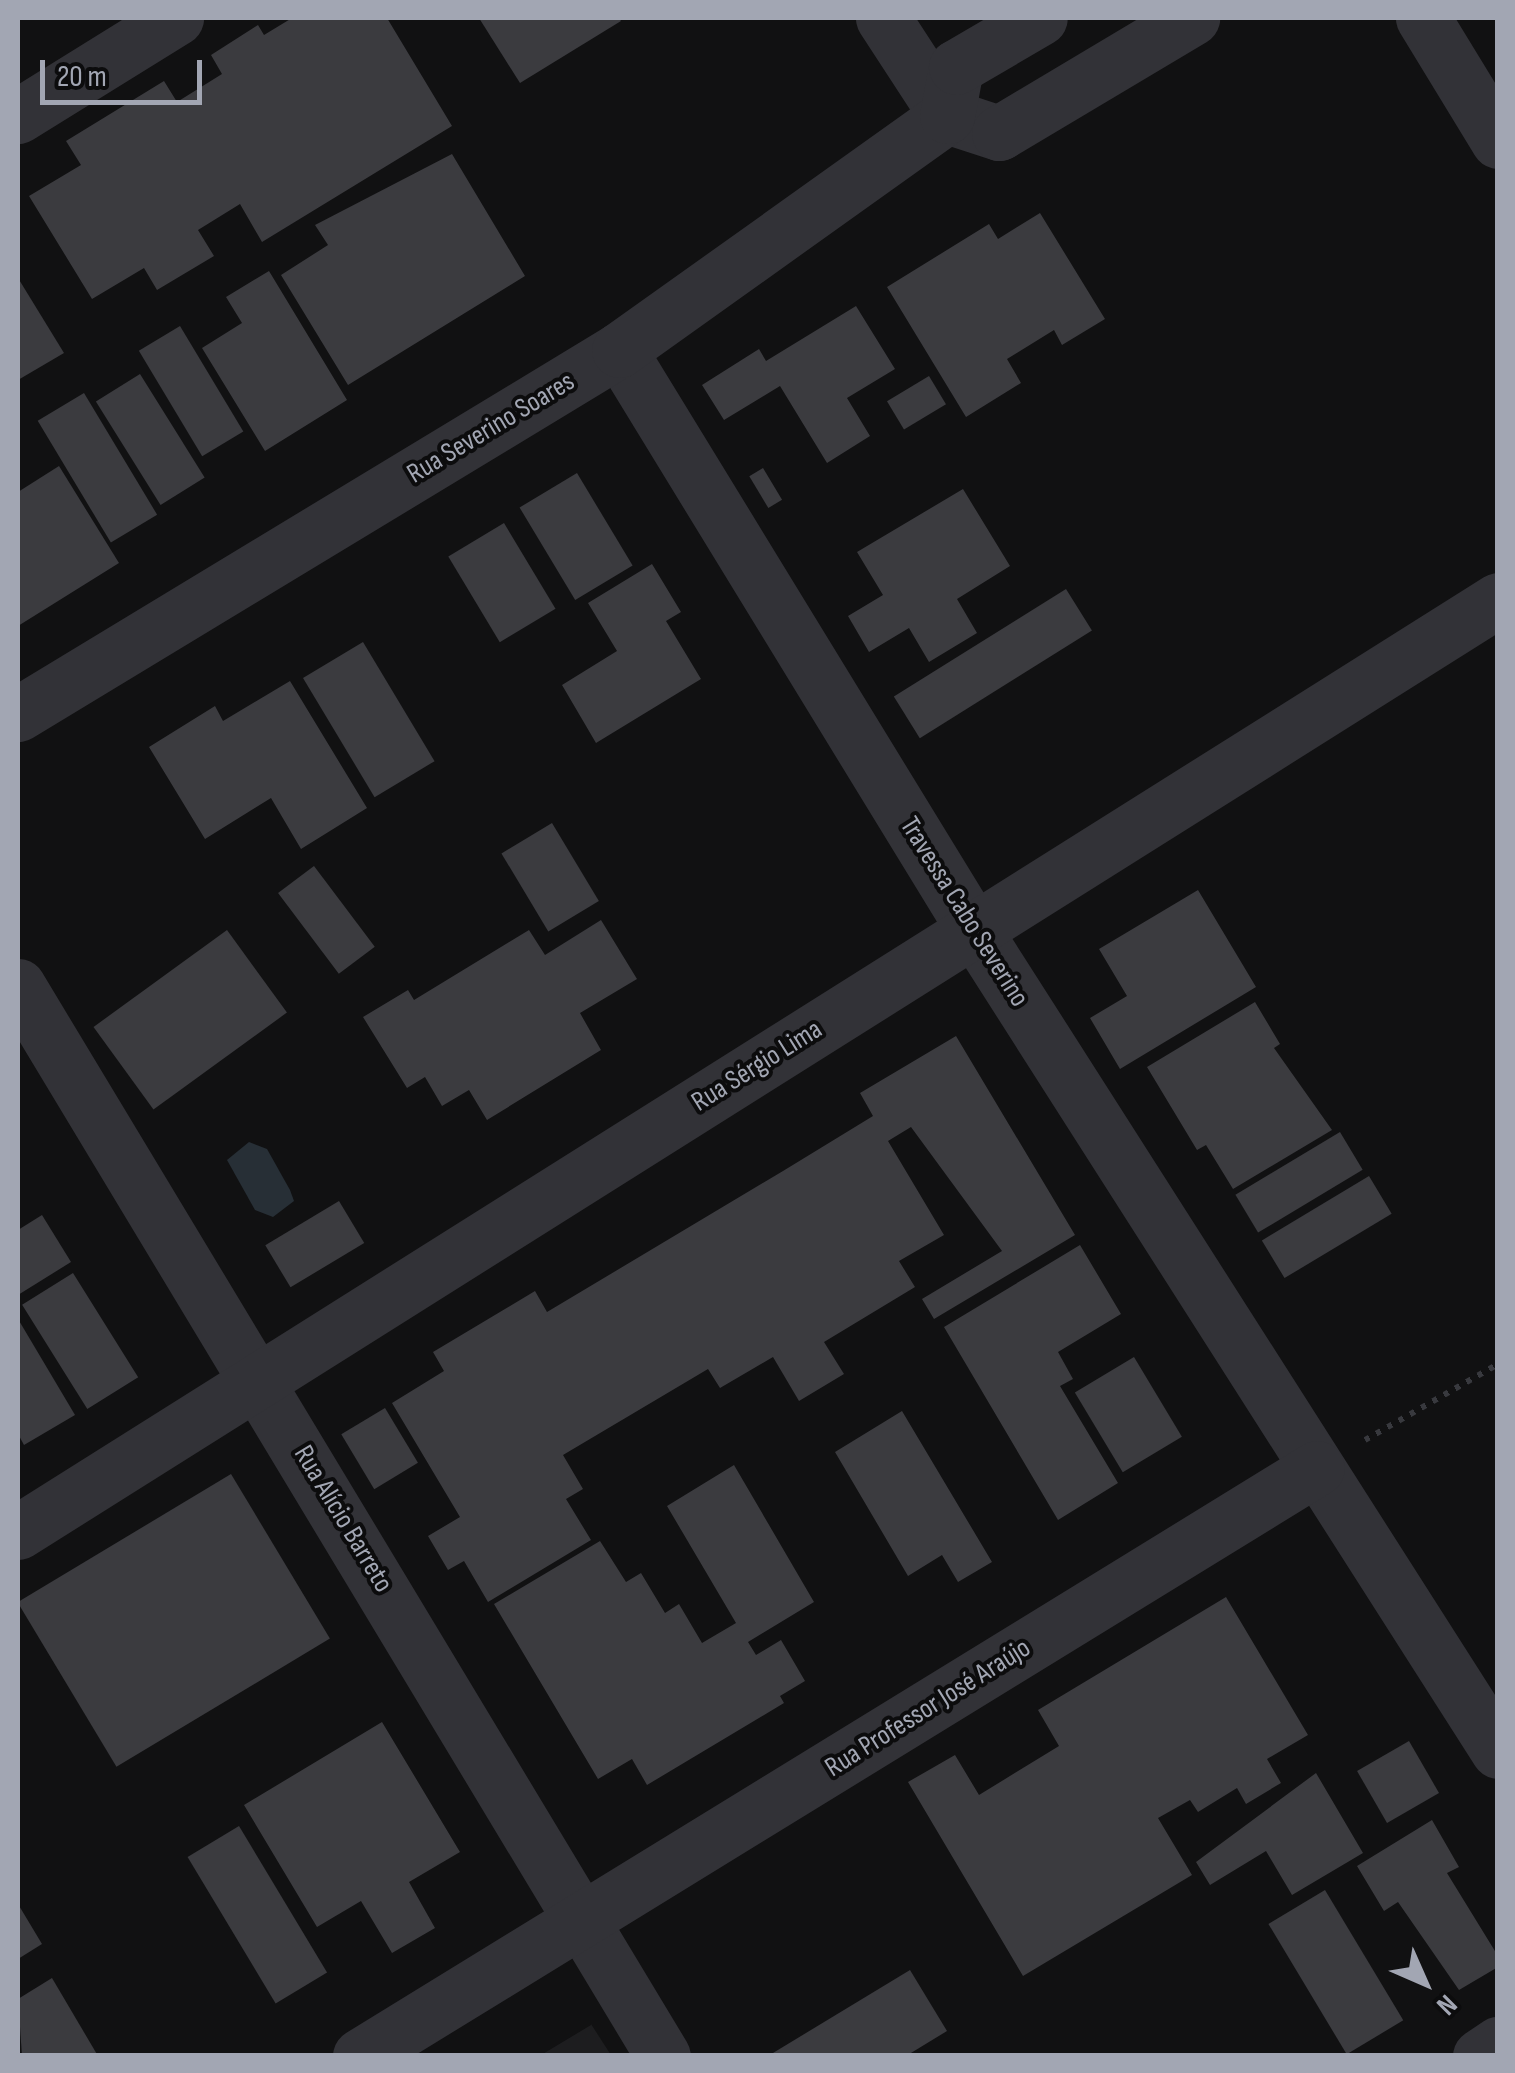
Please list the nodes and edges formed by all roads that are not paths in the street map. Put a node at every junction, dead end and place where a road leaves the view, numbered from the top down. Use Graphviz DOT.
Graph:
graph roads {
  1 [pos="176,18"];
  2 [pos="883,18"];
  3 [pos="1040,18"];
  4 [pos="1192,18"];
  5 [pos="1423,18"];
  6 [pos="18,116"];
  7 [pos="947,116"];
  8 [pos="1498,141"];
  9 [pos="620,350"];
  10 [pos="1498,600"];
  11 [pos="18,714"];
  12 [pos="974,930"];
  13 [pos="18,986"];
  14 [pos="260,1380"];
  15 [pos="1316,1468"];
  16 [pos="18,1532"];
  17 [pos="1498,1752"];
  18 [pos="583,1922"];
  19 [pos="1498,2044"];
  20 [pos="360,2056"];
  21 [pos="663,2056"];
  22 [pos="1480,2056"];
  1 -- 6 [label="street"];
  2 -- 7 [label="street"];
  3 -- 7 [label="street"];
  4 -- 7 [label="street"];
  5 -- 8 [label="street"];
  7 -- 9 [label="street, Rua Severino Soares"];
  9 -- 11 [label="street, Rua Severino Soares"];
  9 -- 12 [label="street, Travessa Cabo Severino"];
  10 -- 12 [label="street, Rua Sérgio Lima"];
  12 -- 14 [label="street, Rua Sérgio Lima"];
  12 -- 15 [label="street, Travessa Cabo Severino"];
  13 -- 14 [label="street, Rua Alício Barreto"];
  14 -- 16 [label="street, Rua Sérgio Lima"];
  14 -- 18 [label="street, Rua Alício Barreto"];
  15 -- 17 [label="street, Travessa Cabo Severino"];
  15 -- 18 [label="street, Rua Professor José Araújo"];
  18 -- 20 [label="street, Rua Professor José Araújo"];
  18 -- 21 [label="street, Rua Alício Barreto"];
  19 -- 22 [label="street"];
}
